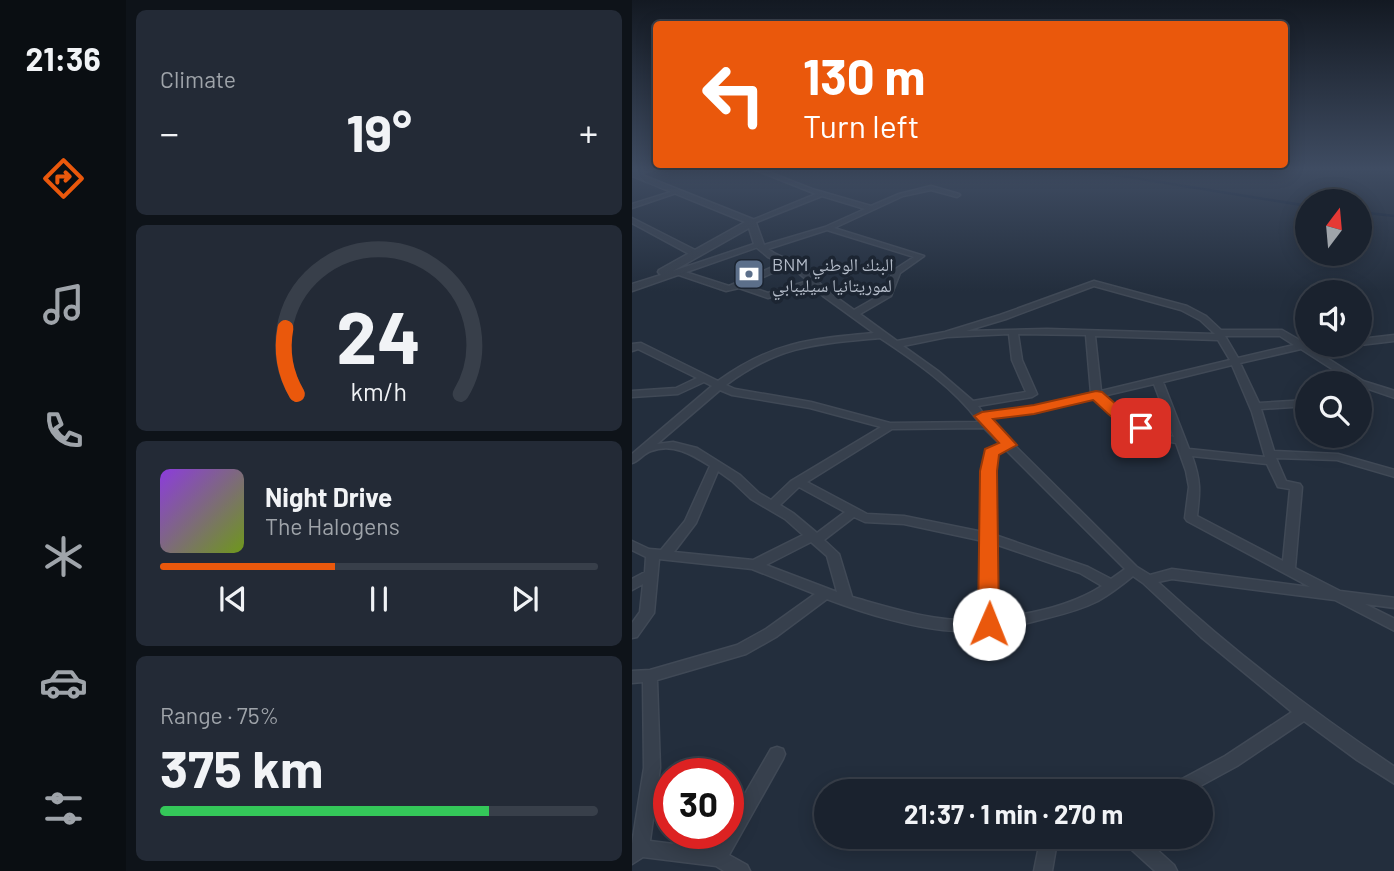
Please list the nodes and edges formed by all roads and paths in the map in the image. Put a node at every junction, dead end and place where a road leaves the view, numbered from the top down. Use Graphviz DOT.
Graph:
graph roads {
  1 [pos="721,210"];
  2 [pos="782,210"];
  3 [pos="866,210"];
  4 [pos="752,222"];
  5 [pos="634,223"];
  6 [pos="827,228"];
  7 [pos="761,247"];
  8 [pos="694,253"];
  9 [pos="788,262"];
  10 [pos="679,272"];
  11 [pos="647,282"];
  12 [pos="813,282"];
  13 [pos="739,285"];
  14 [pos="632,288"];
  15 [pos="856,313"];
  16 [pos="1013,332"];
  17 [pos="1090,333"];
  18 [pos="947,334"];
  19 [pos="880,335"];
  20 [pos="1220,335"];
  21 [pos="1394,338"];
  22 [pos="1295,341"];
  23 [pos="1372,341"];
  24 [pos="897,344"];
  25 [pos="632,348"];
  26 [pos="1295,349"];
  27 [pos="1320,357"];
  28 [pos="1236,362"];
  29 [pos="1340,371"];
  30 [pos="703,379"];
  31 [pos="1158,381"];
  32 [pos="721,385"];
  33 [pos="1372,388"];
  34 [pos="632,394"];
  35 [pos="1096,395"];
  36 [pos="1394,395"];
  37 [pos="970,404"];
  38 [pos="1295,404"];
  39 [pos="1255,406"];
  40 [pos="985,421"];
  41 [pos="890,426"];
  42 [pos="1009,445"];
  43 [pos="1183,446"];
  44 [pos="647,447"];
  45 [pos="1270,457"];
  46 [pos="632,460"];
  47 [pos="715,466"];
  48 [pos="1394,474"];
  49 [pos="799,482"];
  50 [pos="772,506"];
  51 [pos="853,512"];
  52 [pos="815,538"];
  53 [pos="991,538"];
  54 [pos="632,545"];
  55 [pos="659,554"];
  56 [pos="754,565"];
  57 [pos="1289,569"];
  58 [pos="1133,570"];
  59 [pos="651,574"];
  60 [pos="1148,580"];
  61 [pos="632,585"];
  62 [pos="1111,585"];
  63 [pos="824,593"];
  64 [pos="1333,595"];
  65 [pos="846,601"];
  66 [pos="1394,603"];
  67 [pos="989,624"];
  68 [pos="1394,626"];
  69 [pos="632,633"];
  70 [pos="650,676"];
  71 [pos="632,677"];
  72 [pos="1303,712"];
  73 [pos="777,754"];
  74 [pos="1394,777"];
  75 [pos="1197,779"];
  76 [pos="1047,849"];
  77 [pos="1143,849"];
  78 [pos="636,851"];
  79 [pos="718,858"];
  80 [pos="742,871"];
  81 [pos="1043,871"];
  82 [pos="1168,871"];
  1 -- 4 [label="street"];
  2 -- 4 [label="street"];
  3 -- 6 [label="street"];
  4 -- 7 [label="street"];
  4 -- 8 [label="street"];
  5 -- 8 [label="street"];
  6 -- 7 [label="street"];
  6 -- 15 [label="street"];
  7 -- 9 [label="street"];
  7 -- 10 [label="street"];
  8 -- 11 [label="street"];
  9 -- 12 [label="street"];
  9 -- 13 [label="street"];
  10 -- 11 [label="street"];
  10 -- 13 [label="street"];
  11 -- 14 [label="street"];
  12 -- 13 [label="street"];
  12 -- 15 [label="street"];
  15 -- 19 [label="street"];
  16 -- 17 [label="street"];
  16 -- 18 [label="street"];
  16 -- 37 [label="street"];
  17 -- 20 [label="street"];
  17 -- 35 [label="street"];
  18 -- 20 [label="street"];
  18 -- 24 [label="street"];
  19 -- 24 [label="street"];
  19 -- 32 [label="street"];
  20 -- 22 [label="street"];
  20 -- 28 [label="street"];
  21 -- 23 [label="street"];
  24 -- 37 [label="street"];
  25 -- 30 [label="street"];
  26 -- 28 [label="street"];
  27 -- 29 [label="street"];
  28 -- 31 [label="street"];
  28 -- 39 [label="street"];
  30 -- 32 [label="street"];
  30 -- 34 [label="street"];
  31 -- 35 [label="street"];
  31 -- 43 [label="street"];
  32 -- 41 [label="street"];
  32 -- 44 [label="street"];
  33 -- 36 [label="street"];
  35 -- 40 [label="street"];
  35 -- 43 [label="street"];
  37 -- 40 [label="street"];
  38 -- 39 [label="street"];
  39 -- 45 [label="street"];
  40 -- 41 [label="street"];
  40 -- 42 [label="street"];
  41 -- 49 [label="street"];
  42 -- 53 [label="street"];
  42 -- 58 [label="street"];
  43 -- 45 [label="street"];
  43 -- 57 [label="street"];
  44 -- 46 [label="street"];
  44 -- 47 [label="street"];
  45 -- 48 [label="street"];
  45 -- 57 [label="street"];
  47 -- 50 [label="street"];
  47 -- 55 [label="street"];
  49 -- 50 [label="street"];
  49 -- 51 [label="street"];
  50 -- 52 [label="street"];
  51 -- 52 [label="street"];
  51 -- 53 [label="street"];
  52 -- 56 [label="street"];
  52 -- 65 [label="street"];
  53 -- 62 [label="street"];
  53 -- 67 [label="street"];
  54 -- 55 [label="street"];
  55 -- 56 [label="street"];
  55 -- 59 [label="street"];
  56 -- 63 [label="street"];
  57 -- 64 [label="street"];
  58 -- 60 [label="street"];
  58 -- 62 [label="street"];
  59 -- 61 [label="street"];
  59 -- 69 [label="street"];
  60 -- 64 [label="street"];
  60 -- 72 [label="street"];
  62 -- 67 [label="street"];
  63 -- 65 [label="street"];
  63 -- 70 [label="street"];
  64 -- 66 [label="street"];
  64 -- 68 [label="street"];
  65 -- 67 [label="street"];
  70 -- 71 [label="street"];
  70 -- 78 [label="street"];
  72 -- 74 [label="street"];
  72 -- 75 [label="street"];
  73 -- 79 [label="street"];
  76 -- 81 [label="street"];
  77 -- 82 [label="street"];
  78 -- 79 [label="street"];
  79 -- 80 [label="street"];
}
